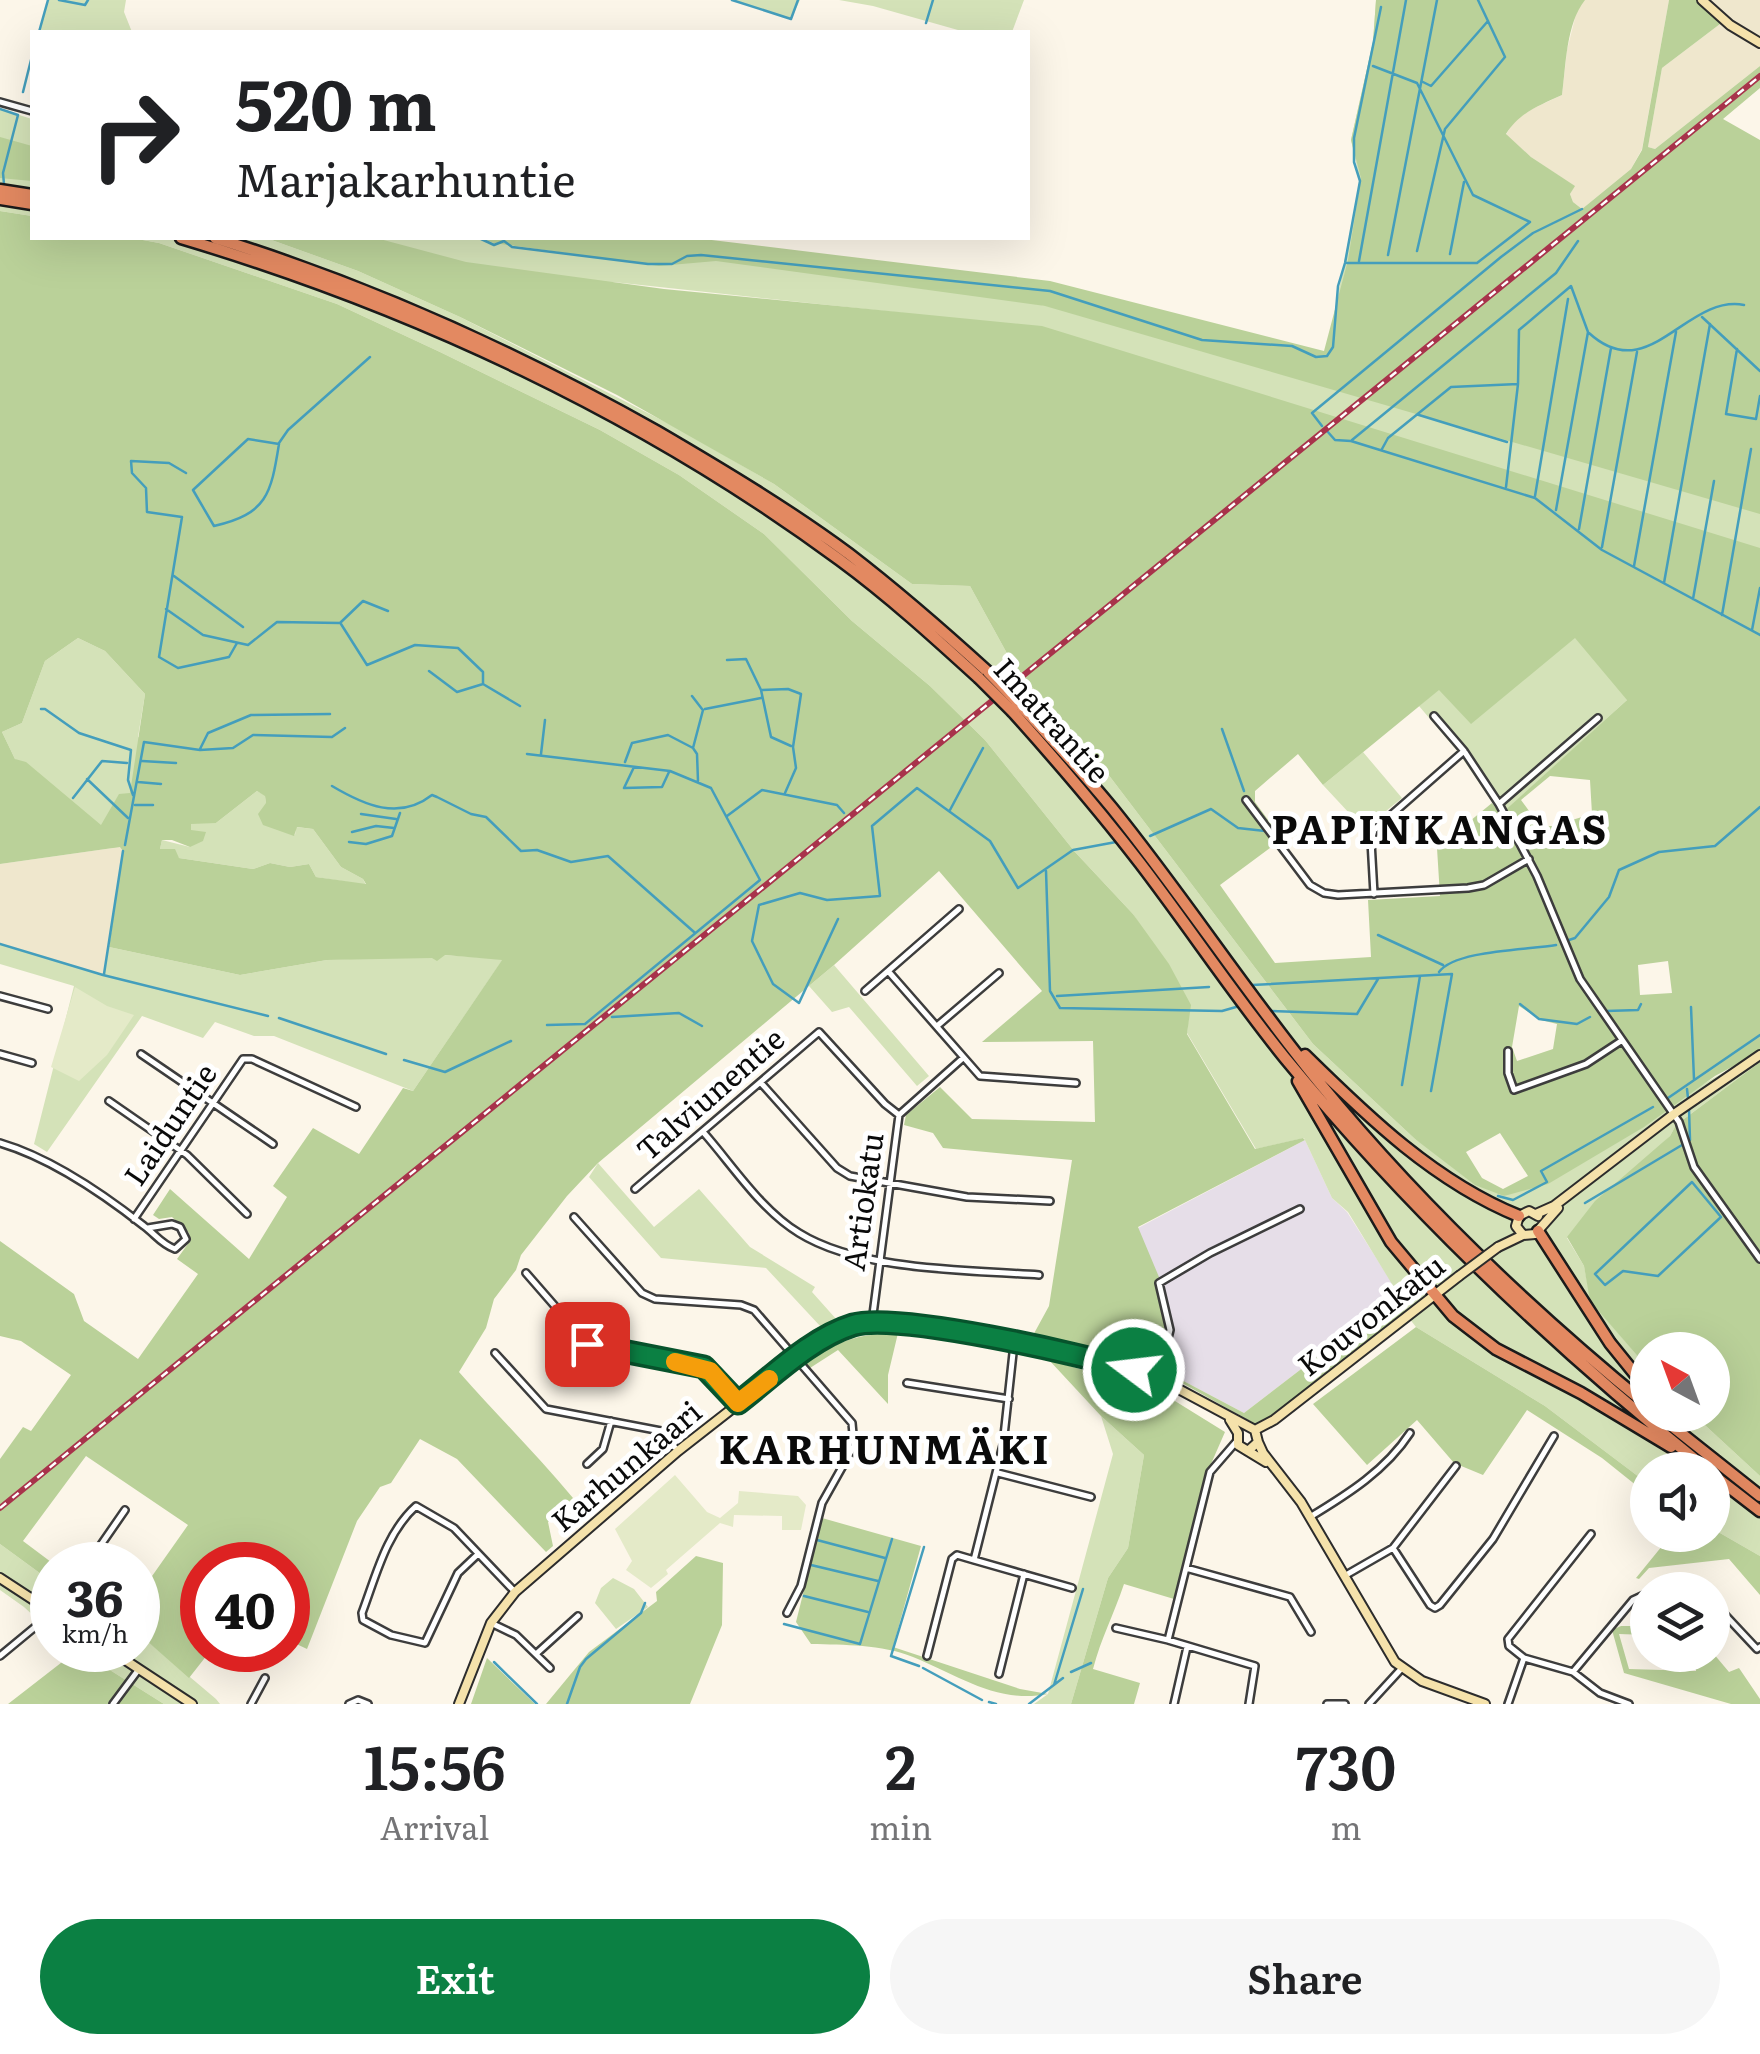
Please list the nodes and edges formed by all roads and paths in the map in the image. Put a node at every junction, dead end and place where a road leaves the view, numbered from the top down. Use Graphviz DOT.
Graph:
graph roads {
  1 [pos="1702,0"];
  2 [pos="1760,44"];
  3 [pos="0,102"];
  4 [pos="30,110"];
  5 [pos="0,190"];
  6 [pos="30,195"];
  7 [pos="0,199"];
  8 [pos="30,204"];
  9 [pos="186,240"];
  10 [pos="221,240"];
  11 [pos="983,675"];
  12 [pos="1017,709"];
  13 [pos="1434,716"];
  14 [pos="1598,718"];
  15 [pos="1464,751"];
  16 [pos="1246,800"];
  17 [pos="1499,804"];
  18 [pos="1529,859"];
  19 [pos="1374,894"];
  20 [pos="959,909"];
  21 [pos="888,971"];
  22 [pos="999,973"];
  23 [pos="865,991"];
  24 [pos="0,996"];
  25 [pos="48,1009"];
  26 [pos="1272,1022"];
  27 [pos="936,1027"];
  28 [pos="1621,1042"];
  29 [pos="1508,1051"];
  30 [pos="0,1054"];
  31 [pos="141,1054"];
  32 [pos="1282,1054"];
  33 [pos="1760,1055"];
  34 [pos="964,1058"];
  35 [pos="32,1063"];
  36 [pos="761,1083"];
  37 [pos="1076,1083"];
  38 [pos="109,1101"];
  39 [pos="213,1103"];
  40 [pos="356,1108"];
  41 [pos="900,1114"];
  42 [pos="1674,1114"];
  43 [pos="704,1133"];
  44 [pos="0,1143"];
  45 [pos="273,1144"];
  46 [pos="181,1150"];
  47 [pos="890,1185"];
  48 [pos="635,1189"];
  49 [pos="1568,1195"];
  50 [pos="1050,1200"];
  51 [pos="1300,1209"];
  52 [pos="246,1214"];
  53 [pos="1536,1214"];
  54 [pos="574,1216"];
  55 [pos="134,1219"];
  56 [pos="1518,1221"];
  57 [pos="148,1228"];
  58 [pos="1540,1228"];
  59 [pos="1524,1235"];
  60 [pos="1498,1247"];
  61 [pos="1760,1259"];
  62 [pos="880,1260"];
  63 [pos="526,1273"];
  64 [pos="1039,1274"];
  65 [pos="1434,1296"];
  66 [pos="872,1322"];
  67 [pos="1014,1344"];
  68 [pos="495,1353"];
  69 [pos="797,1358"];
  70 [pos="1630,1368"];
  71 [pos="1158,1378"];
  72 [pos="907,1383"];
  73 [pos="1630,1390"];
  74 [pos="1008,1399"];
  75 [pos="738,1403"];
  76 [pos="1225,1413"];
  77 [pos="610,1421"];
  78 [pos="1675,1432"];
  79 [pos="1410,1433"];
  80 [pos="1255,1434"];
  81 [pos="1554,1436"];
  82 [pos="1241,1443"];
  83 [pos="678,1450"];
  84 [pos="1690,1452"];
  85 [pos="1693,1452"];
  86 [pos="1695,1452"];
  87 [pos="587,1464"];
  88 [pos="1456,1466"];
  89 [pos="1277,1471"];
  90 [pos="998,1473"];
  91 [pos="1730,1477"];
  92 [pos="1730,1488"];
  93 [pos="1760,1496"];
  94 [pos="1091,1497"];
  95 [pos="125,1510"];
  96 [pos="1760,1511"];
  97 [pos="1310,1518"];
  98 [pos="1591,1534"];
  99 [pos="103,1542"];
  100 [pos="1393,1548"];
  101 [pos="477,1554"];
  102 [pos="974,1560"];
  103 [pos="1186,1568"];
  104 [pos="1024,1574"];
  105 [pos="1343,1576"];
  106 [pos="0,1578"];
  107 [pos="1072,1588"];
  108 [pos="514,1592"];
  109 [pos="30,1598"];
  110 [pos="1630,1604"];
  111 [pos="788,1613"];
  112 [pos="578,1616"];
  113 [pos="1730,1619"];
  114 [pos="491,1623"];
  115 [pos="1116,1628"];
  116 [pos="30,1631"];
  117 [pos="1311,1632"];
  118 [pos="1168,1640"];
  119 [pos="1187,1647"];
  120 [pos="1758,1648"];
  121 [pos="536,1654"];
  122 [pos="0,1656"];
  123 [pos="927,1656"];
  124 [pos="1524,1658"];
  125 [pos="550,1668"];
  126 [pos="1402,1668"];
  127 [pos="136,1672"];
  128 [pos="143,1672"];
  129 [pos="1573,1672"];
  130 [pos="999,1674"];
  131 [pos="265,1678"];
  132 [pos="113,1704"];
  133 [pos="192,1704"];
  134 [pos="251,1704"];
  135 [pos="349,1704"];
  136 [pos="368,1704"];
  137 [pos="459,1704"];
  138 [pos="1174,1704"];
  139 [pos="1249,1704"];
  140 [pos="1327,1704"];
  141 [pos="1345,1704"];
  142 [pos="1369,1704"];
  143 [pos="1485,1704"];
  144 [pos="1508,1704"];
  145 [pos="1629,1704"];
  1 -- 2 [label="street"];
  3 -- 4 [label="street"];
  5 -- 6 [label="highway"];
  7 -- 8 [label="highway"];
  9 -- 11 [label="highway, Imatrantie"];
  10 -- 11 [label="highway, Imatrantie"];
  11 -- 12 [label="highway, Imatrantie, bridge"];
  12 -- 26 [label="highway, Imatrantie"];
  12 -- 32 [label="highway, Imatrantie"];
  13 -- 15 [label="street"];
  14 -- 17 [label="street"];
  15 -- 17 [label="street"];
  15 -- 19 [label="street"];
  16 -- 19 [label="street"];
  17 -- 18 [label="street"];
  18 -- 19 [label="street"];
  18 -- 28 [label="street"];
  20 -- 21 [label="street"];
  21 -- 23 [label="street"];
  21 -- 27 [label="street"];
  22 -- 27 [label="street"];
  24 -- 25 [label="street"];
  26 -- 56 [label="highway"];
  26 -- 73 [label="highway, Imatrantie"];
  27 -- 34 [label="street"];
  28 -- 29 [label="street"];
  28 -- 42 [label="street"];
  30 -- 35 [label="street"];
  31 -- 39 [label="street"];
  32 -- 65 [label="highway"];
  32 -- 85 [label="highway, Imatrantie"];
  33 -- 42 [label="street"];
  34 -- 37 [label="street"];
  34 -- 41 [label="street, Artiokatu"];
  36 -- 41 [label="street, Talviunentie"];
  36 -- 43 [label="street, Talviunentie"];
  36 -- 47 [label="street"];
  38 -- 46 [label="street"];
  39 -- 40 [label="street, Laiduntie"];
  39 -- 45 [label="street"];
  39 -- 46 [label="street, Laiduntie"];
  41 -- 47 [label="street, Artiokatu"];
  42 -- 49 [label="street"];
  42 -- 61 [label="street"];
  43 -- 48 [label="street, Talviunentie"];
  43 -- 62 [label="street"];
  44 -- 55 [label="street"];
  46 -- 52 [label="street"];
  46 -- 55 [label="street, Laiduntie"];
  47 -- 50 [label="street"];
  47 -- 62 [label="street, Artiokatu"];
  49 -- 53 [label="street"];
  49 -- 58 [label="street"];
  51 -- 71 [label="street"];
  53 -- 56 [label="street"];
  53 -- 58 [label="street"];
  54 -- 69 [label="street"];
  55 -- 57 [label="street"];
  56 -- 59 [label="street"];
  56 -- 60 [label="street, Kouvonkatu"];
  57 -- 57 [label="street"];
  58 -- 59 [label="street, Kouvonkatu"];
  58 -- 70 [label="highway"];
  59 -- 60 [label="street, Kouvonkatu"];
  60 -- 65 [label="street, Kouvonkatu, bridge"];
  62 -- 64 [label="street"];
  62 -- 66 [label="street, Artiokatu"];
  63 -- 75 [label="street"];
  65 -- 80 [label="street, Kouvonkatu"];
  65 -- 84 [label="highway"];
  66 -- 67 [label="street, Karhunkaari"];
  66 -- 69 [label="street, Karhunkaari"];
  67 -- 71 [label="street, Karhunkaari"];
  67 -- 74 [label="street"];
  68 -- 77 [label="street"];
  69 -- 75 [label="street, Karhunkaari"];
  69 -- 111 [label="street"];
  71 -- 76 [label="street, Karhunkaari"];
  72 -- 74 [label="street"];
  74 -- 90 [label="street"];
  75 -- 83 [label="street, Karhunkaari"];
  76 -- 80 [label="street, Karhunkaari"];
  76 -- 82 [label="street, Karhunkaari"];
  77 -- 83 [label="street"];
  77 -- 87 [label="street"];
  78 -- 86 [label="highway, Imatrantie"];
  79 -- 97 [label="street"];
  80 -- 82 [label="street"];
  80 -- 82 [label="street"];
  80 -- 89 [label="street, Karhunkaari"];
  81 -- 100 [label="street"];
  82 -- 89 [label="street, Karhunkaari"];
  82 -- 103 [label="street"];
  83 -- 108 [label="street, Karhunkaari"];
  88 -- 100 [label="street"];
  89 -- 97 [label="street, Karhunkaari"];
  90 -- 94 [label="street"];
  90 -- 102 [label="street"];
  91 -- 93 [label="highway, Imatrantie"];
  92 -- 96 [label="highway, Imatrantie"];
  95 -- 99 [label="street"];
  97 -- 105 [label="street, Karhunkaari"];
  98 -- 124 [label="street"];
  100 -- 105 [label="street"];
  101 -- 101 [label="street"];
  101 -- 108 [label="street"];
  102 -- 104 [label="street"];
  102 -- 123 [label="street"];
  103 -- 117 [label="street"];
  103 -- 118 [label="street"];
  104 -- 107 [label="street"];
  104 -- 130 [label="street"];
  105 -- 126 [label="street, Karhunkaari"];
  106 -- 109 [label="street"];
  108 -- 114 [label="street, Karhunkaari"];
  110 -- 129 [label="street"];
  112 -- 121 [label="street"];
  113 -- 120 [label="street"];
  114 -- 121 [label="street"];
  114 -- 137 [label="street, Karhunkaari"];
  115 -- 118 [label="street"];
  116 -- 122 [label="street"];
  118 -- 119 [label="street"];
  119 -- 138 [label="street"];
  119 -- 139 [label="street"];
  121 -- 125 [label="street"];
  124 -- 129 [label="street"];
  124 -- 144 [label="street"];
  126 -- 142 [label="street"];
  126 -- 143 [label="street, Karhunkaari"];
  127 -- 132 [label="street"];
  128 -- 133 [label="street"];
  129 -- 145 [label="street"];
  131 -- 134 [label="street"];
  135 -- 136 [label="street"];
  140 -- 141 [label="street"];
}
